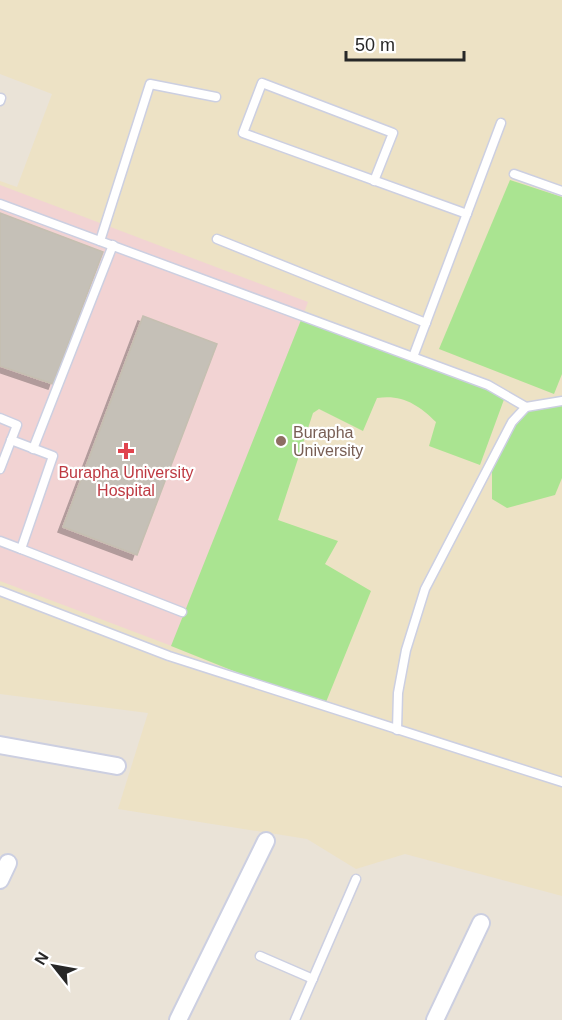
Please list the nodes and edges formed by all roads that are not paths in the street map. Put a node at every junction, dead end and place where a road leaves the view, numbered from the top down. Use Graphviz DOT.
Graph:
graph roads {
  1 [pos="216,97"];
  2 [pos="501,123"];
  3 [pos="514,174"];
  4 [pos="374,181"];
  5 [pos="562,191"];
  6 [pos="0,204"];
  7 [pos="467,214"];
  8 [pos="217,239"];
  9 [pos="100,240"];
  10 [pos="113,245"];
  11 [pos="426,323"];
  12 [pos="413,357"];
  13 [pos="561,399"];
  14 [pos="526,407"];
  15 [pos="0,418"];
  16 [pos="11,440"];
  17 [pos="33,449"];
  18 [pos="0,469"];
  19 [pos="0,541"];
  20 [pos="21,549"];
  21 [pos="0,591"];
  22 [pos="182,612"];
  23 [pos="397,730"];
  24 [pos="0,745"];
  25 [pos="117,766"];
  26 [pos="562,782"];
  27 [pos="266,841"];
  28 [pos="8,863"];
  29 [pos="356,879"];
  30 [pos="0,880"];
  31 [pos="481,923"];
  32 [pos="260,956"];
  33 [pos="313,979"];
  34 [pos="178,1020"];
  35 [pos="295,1020"];
  36 [pos="435,1020"];
  1 -- 9 [label="lane"];
  2 -- 7 [label="lane"];
  3 -- 5 [label="lane"];
  4 -- 4 [label="lane"];
  4 -- 7 [label="lane"];
  6 -- 9 [label="lane"];
  7 -- 11 [label="lane"];
  8 -- 11 [label="lane"];
  9 -- 10 [label="lane"];
  10 -- 12 [label="lane"];
  10 -- 17 [label="lane"];
  11 -- 12 [label="lane"];
  12 -- 14 [label="lane"];
  13 -- 14 [label="lane"];
  14 -- 23 [label="lane"];
  15 -- 16 [label="lane"];
  16 -- 17 [label="lane"];
  16 -- 18 [label="lane"];
  17 -- 20 [label="lane"];
  19 -- 20 [label="lane"];
  20 -- 22 [label="lane"];
  21 -- 23 [label="lane"];
  23 -- 26 [label="lane"];
  24 -- 25 [label="street"];
  27 -- 34 [label="street"];
  28 -- 30 [label="street"];
  29 -- 33 [label="lane"];
  31 -- 36 [label="street"];
  32 -- 33 [label="lane"];
  33 -- 35 [label="lane"];
}
